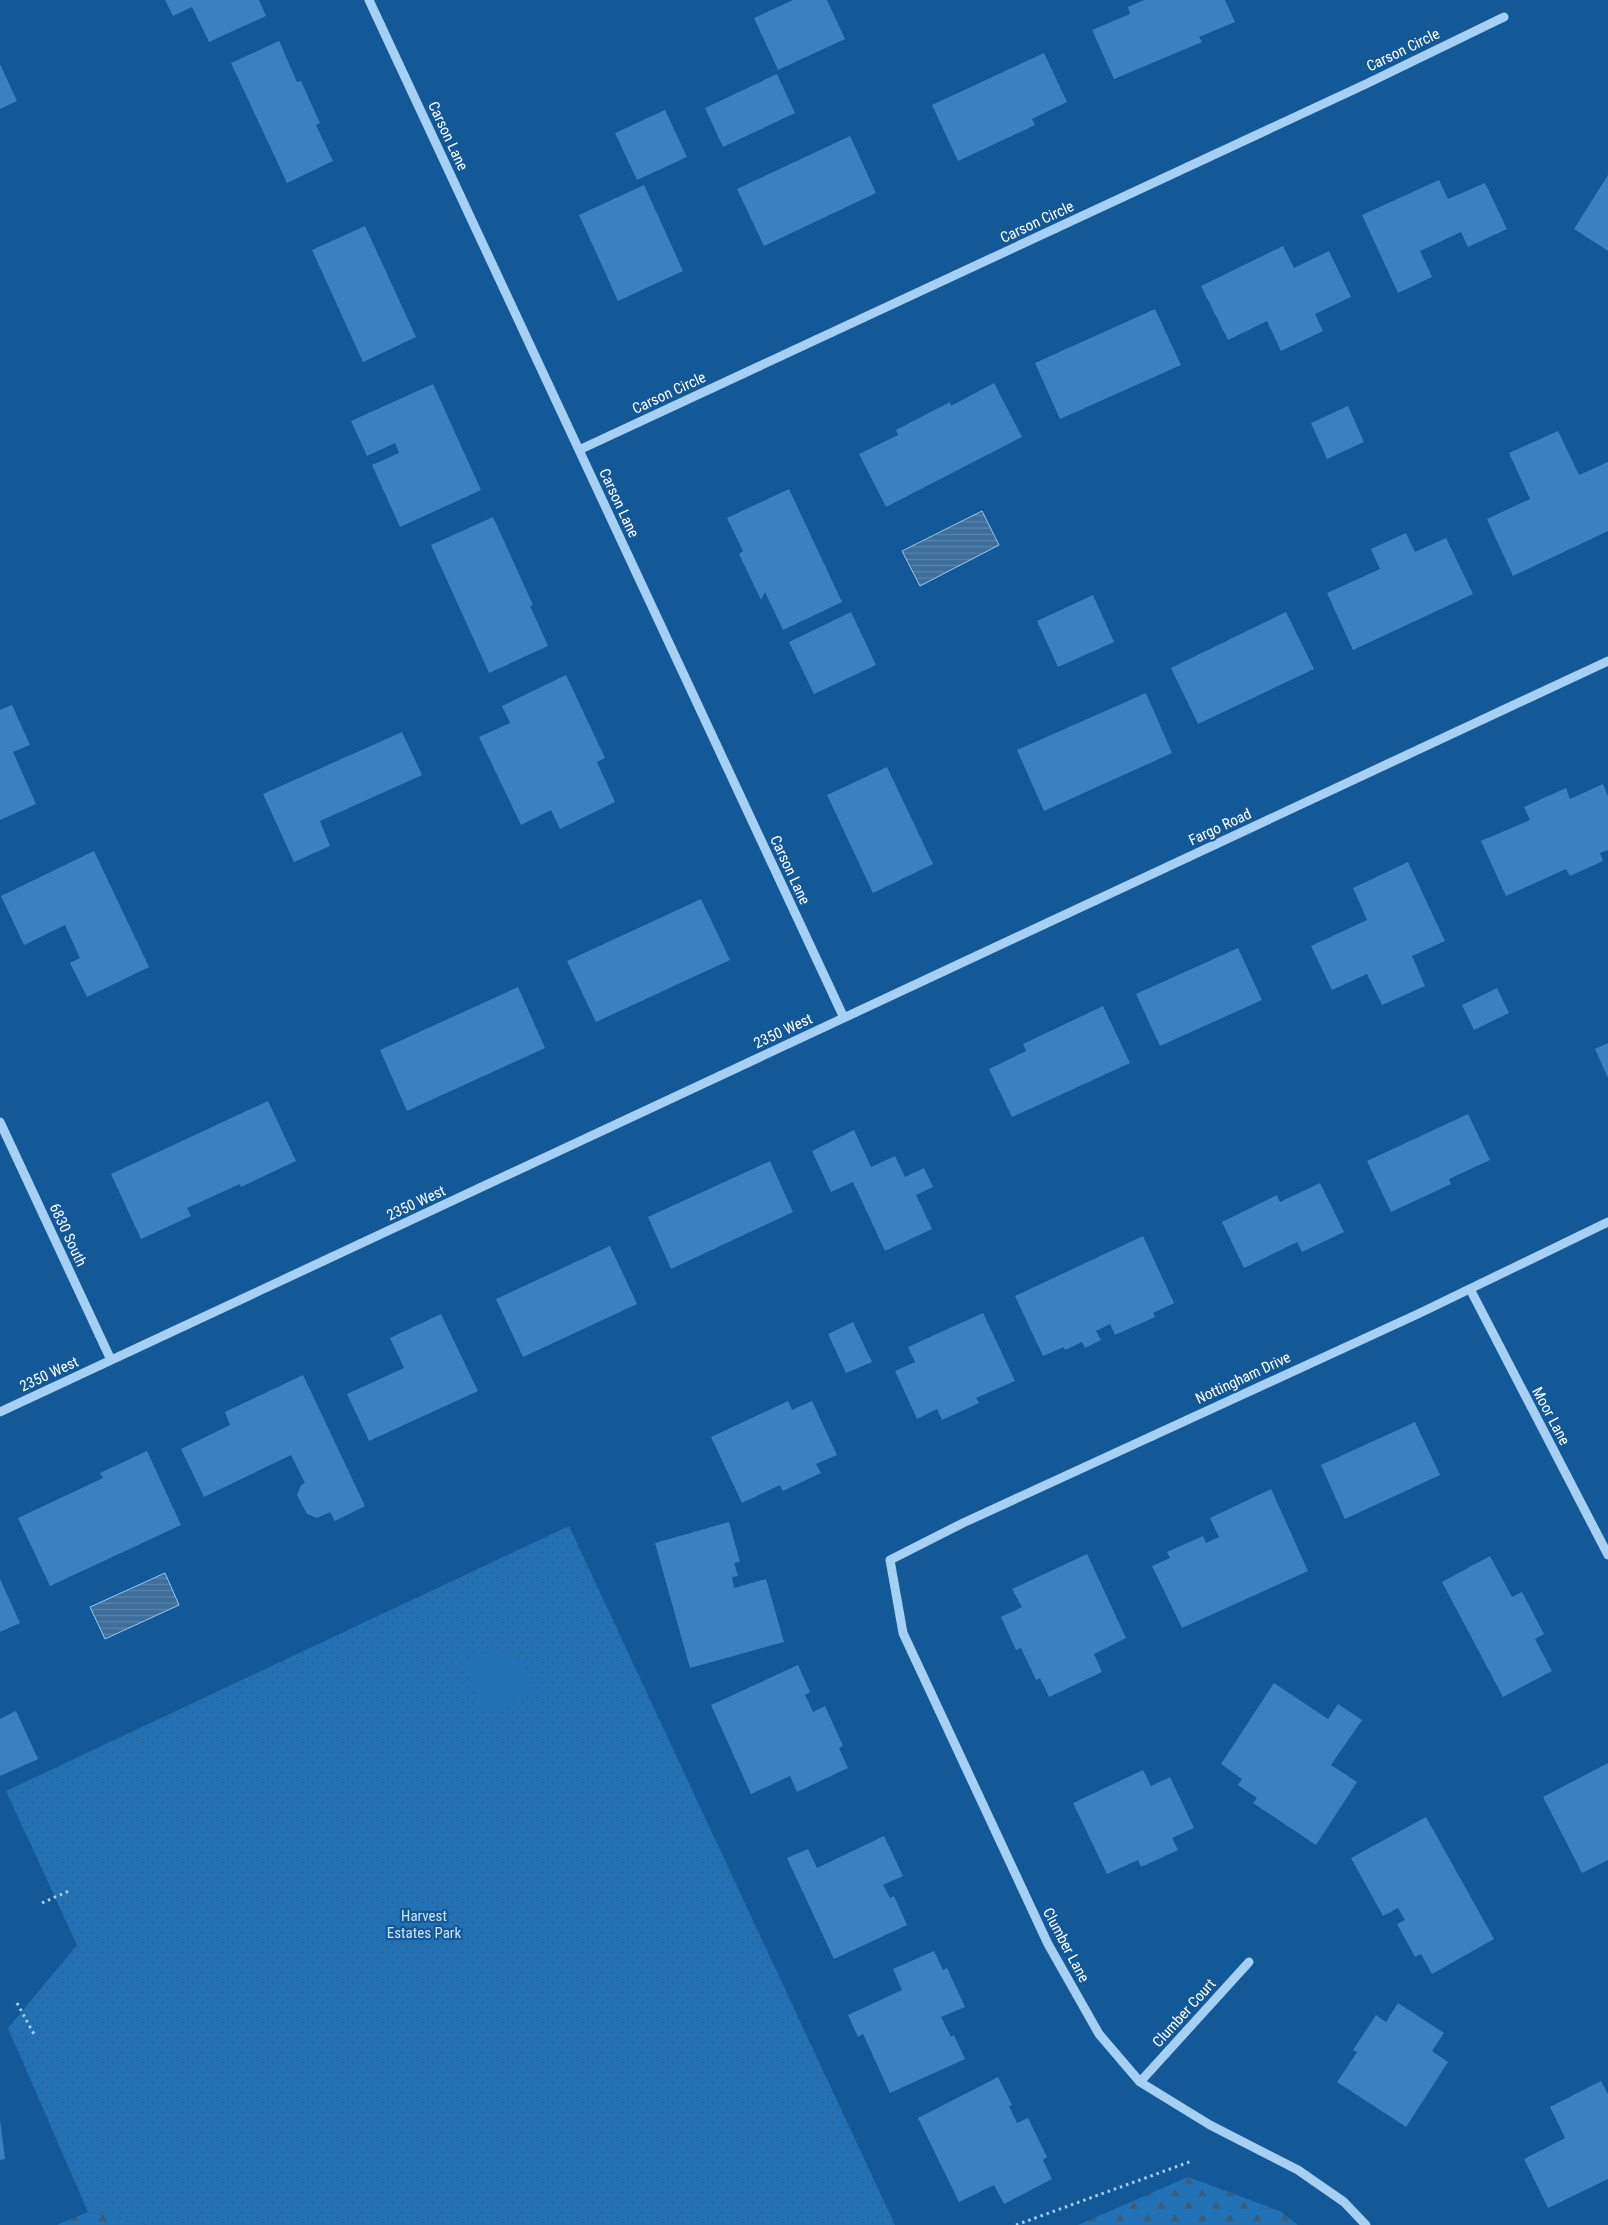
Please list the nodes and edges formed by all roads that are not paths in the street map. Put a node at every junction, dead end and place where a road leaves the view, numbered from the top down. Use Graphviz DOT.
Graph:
graph roads {
  1 [pos="369,0"];
  2 [pos="1504,17"];
  3 [pos="580,450"];
  4 [pos="1608,661"];
  5 [pos="844,1018"];
  6 [pos="0,1122"];
  7 [pos="1608,1222"];
  8 [pos="1470,1289"];
  9 [pos="111,1360"];
  10 [pos="0,1412"];
  11 [pos="1608,1555"];
  12 [pos="890,1560"];
  13 [pos="1249,1962"];
  14 [pos="1140,2082"];
  15 [pos="1366,2225"];
  1 -- 3 [label="street, Carson Lane"];
  2 -- 3 [label="street, Carson Circle"];
  3 -- 5 [label="street, Carson Lane"];
  4 -- 5 [label="street, Fargo Road"];
  5 -- 9 [label="street, 2350 West"];
  6 -- 9 [label="street, 6830 South"];
  7 -- 8 [label="street, Nottingham Drive"];
  8 -- 11 [label="street, Moor Lane"];
  8 -- 12 [label="street, Nottingham Drive"];
  9 -- 10 [label="street, 2350 West"];
  12 -- 14 [label="street, Clumber Lane"];
  13 -- 14 [label="street, Clumber Court"];
  14 -- 15 [label="street, Clumber Lane"];
}
